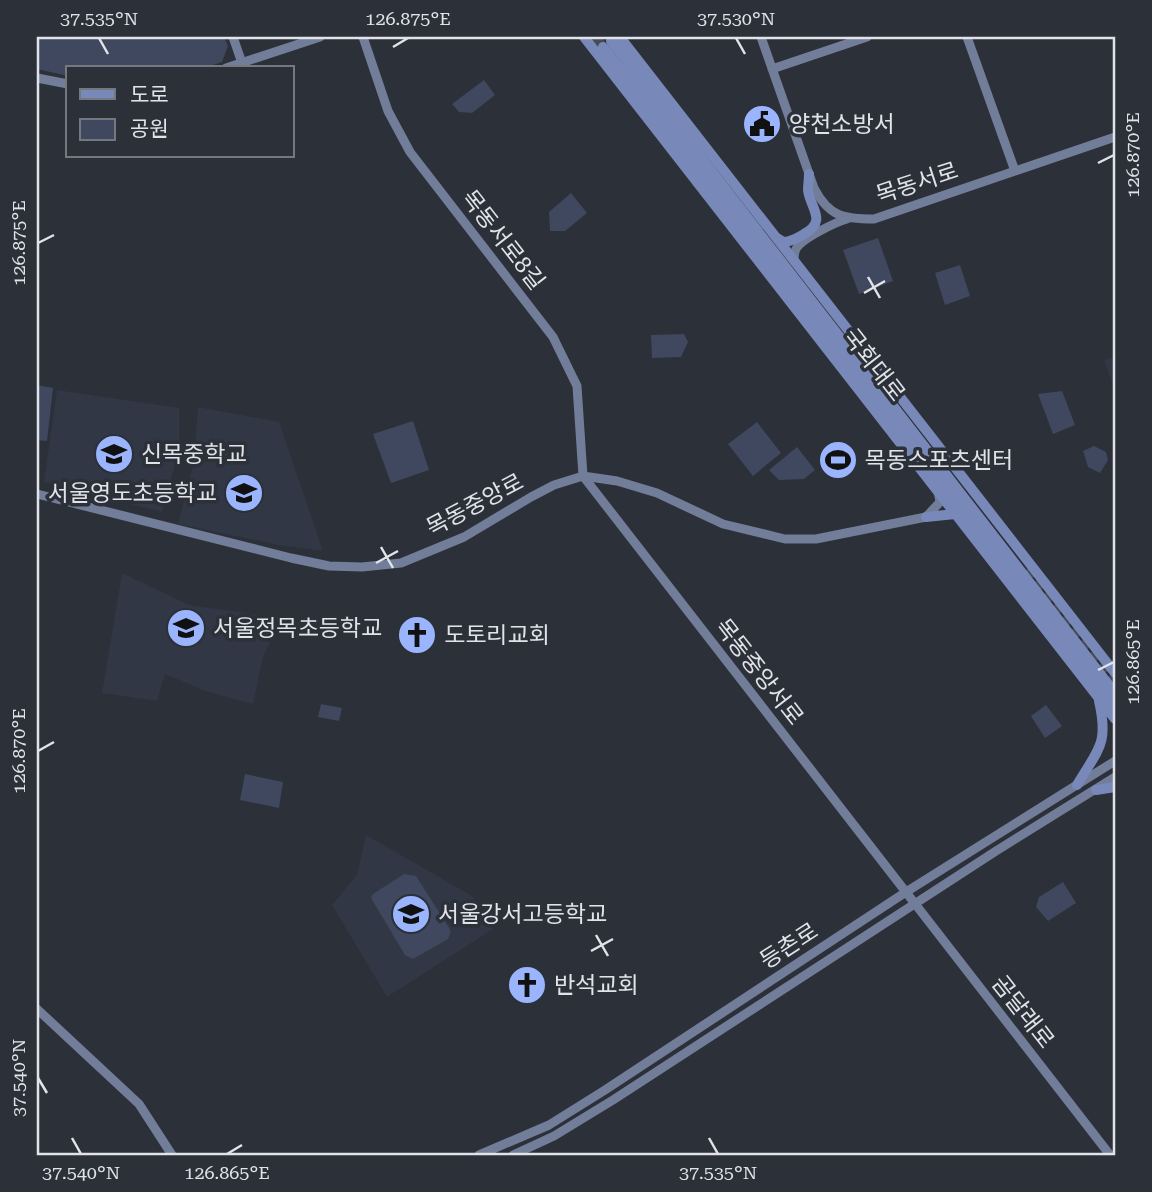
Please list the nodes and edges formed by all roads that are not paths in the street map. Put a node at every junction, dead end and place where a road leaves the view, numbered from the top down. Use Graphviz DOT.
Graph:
graph roads {
  1 [pos="233,37"];
  2 [pos="320,37"];
  3 [pos="363,37"];
  4 [pos="761,37"];
  5 [pos="867,37"];
  6 [pos="967,37"];
  7 [pos="588,40"];
  8 [pos="611,41"];
  9 [pos="242,63"];
  10 [pos="232,66"];
  11 [pos="772,69"];
  12 [pos="37,78"];
  13 [pos="66,84"];
  14 [pos="1115,137"];
  15 [pos="1015,171"];
  16 [pos="809,174"];
  17 [pos="850,219"];
  18 [pos="775,236"];
  19 [pos="794,261"];
  20 [pos="583,475"];
  21 [pos="937,490"];
  22 [pos="37,495"];
  23 [pos="955,514"];
  24 [pos="926,517"];
  25 [pos="1115,673"];
  26 [pos="1115,693"];
  27 [pos="1098,697"];
  28 [pos="1115,707"];
  29 [pos="1115,719"];
  30 [pos="1115,761"];
  31 [pos="1115,777"];
  32 [pos="1077,785"];
  33 [pos="1115,787"];
  34 [pos="1096,790"];
  35 [pos="906,892"];
  36 [pos="915,904"];
  37 [pos="37,1009"];
  38 [pos="172,1155"];
  39 [pos="480,1155"];
  40 [pos="513,1155"];
  41 [pos="1110,1155"];
  1 -- 9 [label="main road"];
  2 -- 9 [label="main road"];
  3 -- 20 [label="main road, 목동서로8길"];
  4 -- 11 [label="main road, 목동서로"];
  5 -- 11 [label="main road"];
  6 -- 15 [label="main road"];
  7 -- 21 [label="main road"];
  8 -- 18 [label="main road"];
  8 -- 26 [label="main road, 국회대로"];
  8 -- 28 [label="main road, 국회대로"];
  9 -- 10 [label="main road"];
  11 -- 16 [label="main road, 목동서로"];
  12 -- 13 [label="main road"];
  14 -- 15 [label="main road, 목동서로"];
  15 -- 17 [label="main road, 목동서로"];
  16 -- 17 [label="main road, 목동서로"];
  16 -- 18 [label="main road"];
  17 -- 19 [label="main road"];
  18 -- 19 [label="main road"];
  19 -- 25 [label="main road"];
  20 -- 22 [label="main road, 목동중앙로"];
  20 -- 24 [label="main road"];
  20 -- 35 [label="main road, 목동중앙서로"];
  21 -- 23 [label="main road"];
  21 -- 24 [label="main road"];
  23 -- 24 [label="main road"];
  23 -- 27 [label="main road"];
  27 -- 29 [label="main road"];
  27 -- 32 [label="main road"];
  30 -- 32 [label="main road, 등촌로"];
  31 -- 34 [label="main road, 등촌로"];
  32 -- 35 [label="main road, 등촌로"];
  33 -- 34 [label="main road"];
  34 -- 36 [label="main road, 등촌로"];
  35 -- 36 [label="main road, 곰달래로"];
  35 -- 39 [label="main road, 등촌로"];
  36 -- 40 [label="main road, 등촌로"];
  36 -- 41 [label="main road, 곰달래로"];
  37 -- 38 [label="main road"];
}
